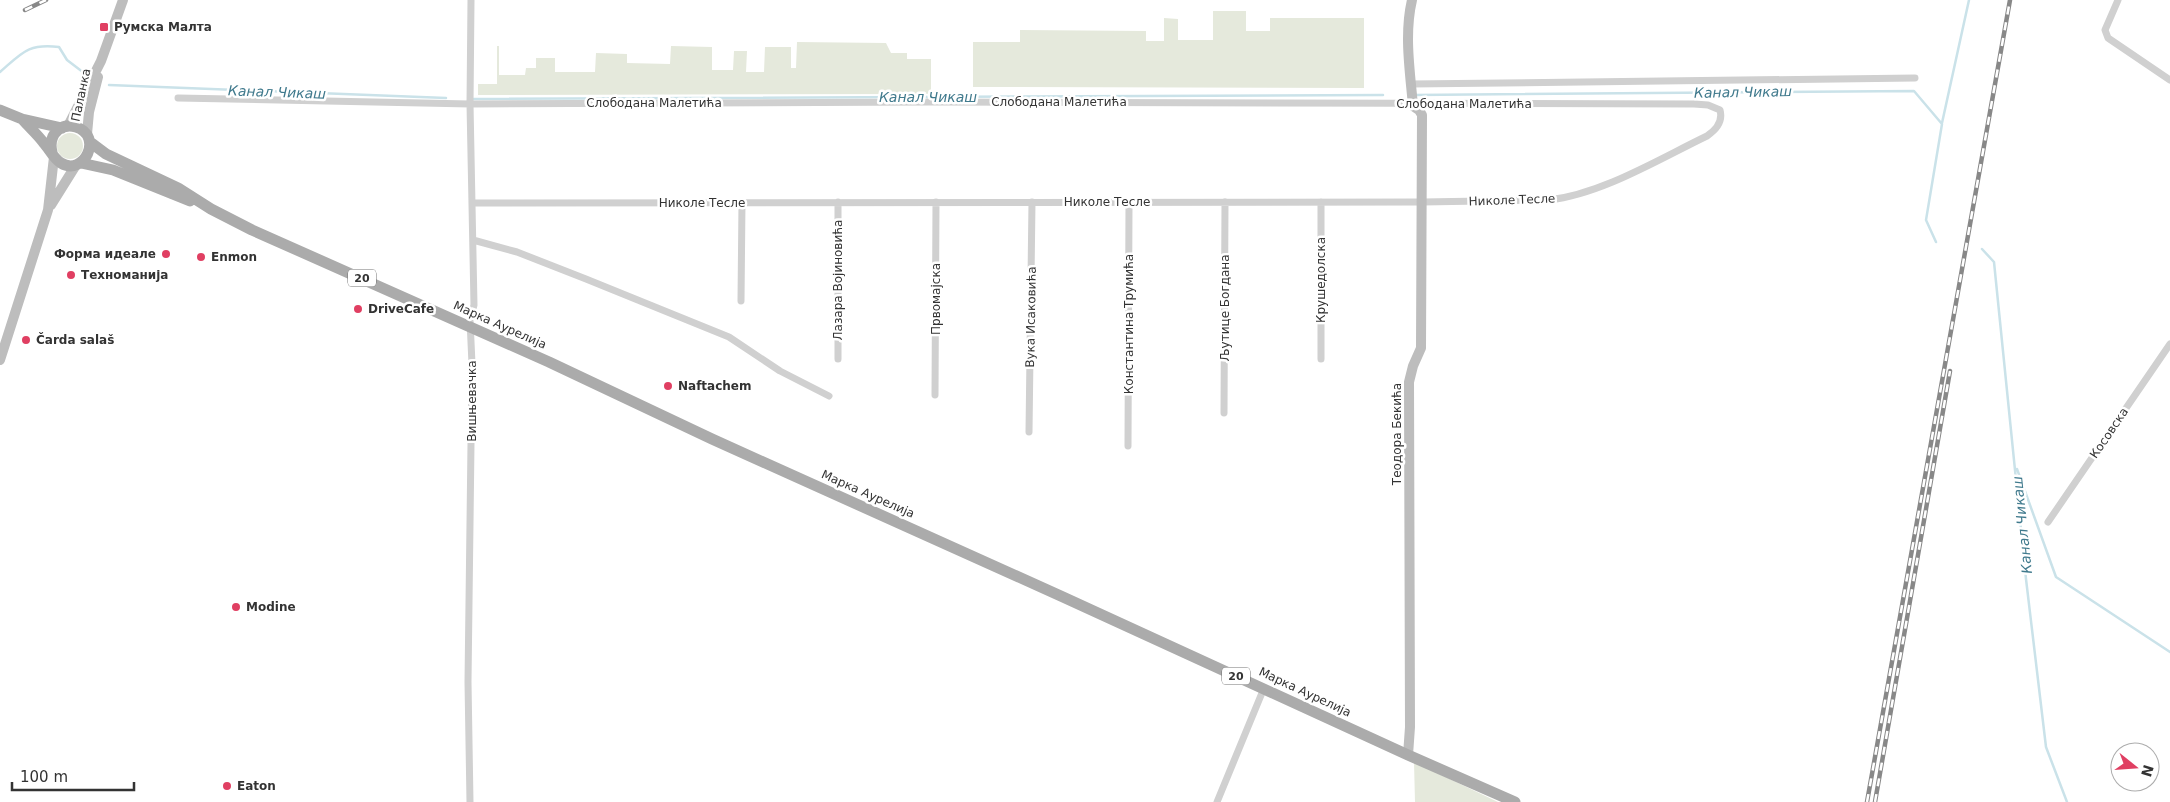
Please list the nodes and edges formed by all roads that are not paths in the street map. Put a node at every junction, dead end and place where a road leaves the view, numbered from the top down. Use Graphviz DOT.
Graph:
graph roads {
  1 [pos="123,0"];
  2 [pos="471,0"];
  3 [pos="1412,0"];
  4 [pos="2118,0"];
  5 [pos="101,61"];
  6 [pos="1915,78"];
  7 [pos="2170,80"];
  8 [pos="1411,85"];
  9 [pos="178,98"];
  10 [pos="1413,103"];
  11 [pos="470,104"];
  12 [pos="0,110"];
  13 [pos="22,119"];
  14 [pos="1720,120"];
  15 [pos="65,127"];
  16 [pos="89,138"];
  17 [pos="53,155"];
  18 [pos="78,164"];
  19 [pos="742,202"];
  20 [pos="838,202"];
  21 [pos="936,202"];
  22 [pos="1032,202"];
  23 [pos="1225,202"];
  24 [pos="1321,202"];
  25 [pos="1423,202"];
  26 [pos="472,203"];
  27 [pos="1129,203"];
  28 [pos="211,209"];
  29 [pos="48,210"];
  30 [pos="473,240"];
  31 [pos="741,301"];
  32 [pos="471,328"];
  33 [pos="2170,344"];
  34 [pos="838,359"];
  35 [pos="1321,359"];
  36 [pos="0,360"];
  37 [pos="935,395"];
  38 [pos="830,396"];
  39 [pos="1224,413"];
  40 [pos="1030,432"];
  41 [pos="1128,446"];
  42 [pos="2048,522"];
  43 [pos="1264,688"];
  44 [pos="1408,755"];
  45 [pos="470,802"];
  46 [pos="1217,802"];
  47 [pos="1515,802"];
  1 -- 5 [label="street, Паланка"];
  2 -- 11 [label="street, Вишњевачка"];
  3 -- 8 [label="street, Теодора Бекића"];
  4 -- 7 [label="street"];
  5 -- 15 [label="street, Паланка"];
  5 -- 16 [label="street, Паланка"];
  6 -- 8 [label="street, Слободана Малетића"];
  8 -- 10 [label="street, Теодора Бекића"];
  9 -- 11 [label="street, Слободана Малетића"];
  10 -- 11 [label="street, Слободана Малетића"];
  10 -- 14 [label="street, Слободана Малетића"];
  10 -- 25 [label="street, Теодора Бекића"];
  11 -- 26 [label="street, Вишњевачка"];
  12 -- 13 [label="main road, 20"];
  13 -- 15 [label="main road, 20"];
  13 -- 17 [label="main road, 20"];
  14 -- 25 [label="street, Николе Тесле"];
  15 -- 16 [label="main road, 20"];
  15 -- 17 [label="main road"];
  16 -- 18 [label="main road"];
  16 -- 28 [label="main road, Марка Аурелија / 20"];
  17 -- 18 [label="main road, 20"];
  17 -- 29 [label="street"];
  18 -- 28 [label="main road, Марка Аурелија / 20"];
  18 -- 29 [label="street"];
  19 -- 20 [label="street, Николе Тесле"];
  19 -- 26 [label="street, Николе Тесле"];
  19 -- 31 [label="street"];
  20 -- 21 [label="street, Николе Тесле"];
  20 -- 34 [label="street, Лазара Војиновића"];
  21 -- 22 [label="street, Николе Тесле"];
  21 -- 37 [label="street, Првомајска"];
  22 -- 27 [label="street, Николе Тесле"];
  22 -- 40 [label="street, Вука Исаковића"];
  23 -- 24 [label="street, Николе Тесле"];
  23 -- 27 [label="street, Николе Тесле"];
  23 -- 39 [label="street, Љутице Богдана"];
  24 -- 25 [label="street, Николе Тесле"];
  24 -- 35 [label="street, Крушедолска"];
  25 -- 44 [label="street, Теодора Бекића"];
  26 -- 30 [label="street, Вишњевачка"];
  27 -- 41 [label="street, Константина Трумића"];
  28 -- 32 [label="main road, Марка Аурелија / 20"];
  29 -- 36 [label="street"];
  30 -- 32 [label="street, Вишњевачка"];
  30 -- 38 [label="street"];
  32 -- 43 [label="main road, Марка Аурелија / 20"];
  32 -- 45 [label="street, Вишњевачка"];
  33 -- 42 [label="street, Косовска"];
  43 -- 44 [label="main road, Марка Аурелија / 20"];
  43 -- 46 [label="street"];
  44 -- 47 [label="main road, Марка Аурелија / 20"];
}
